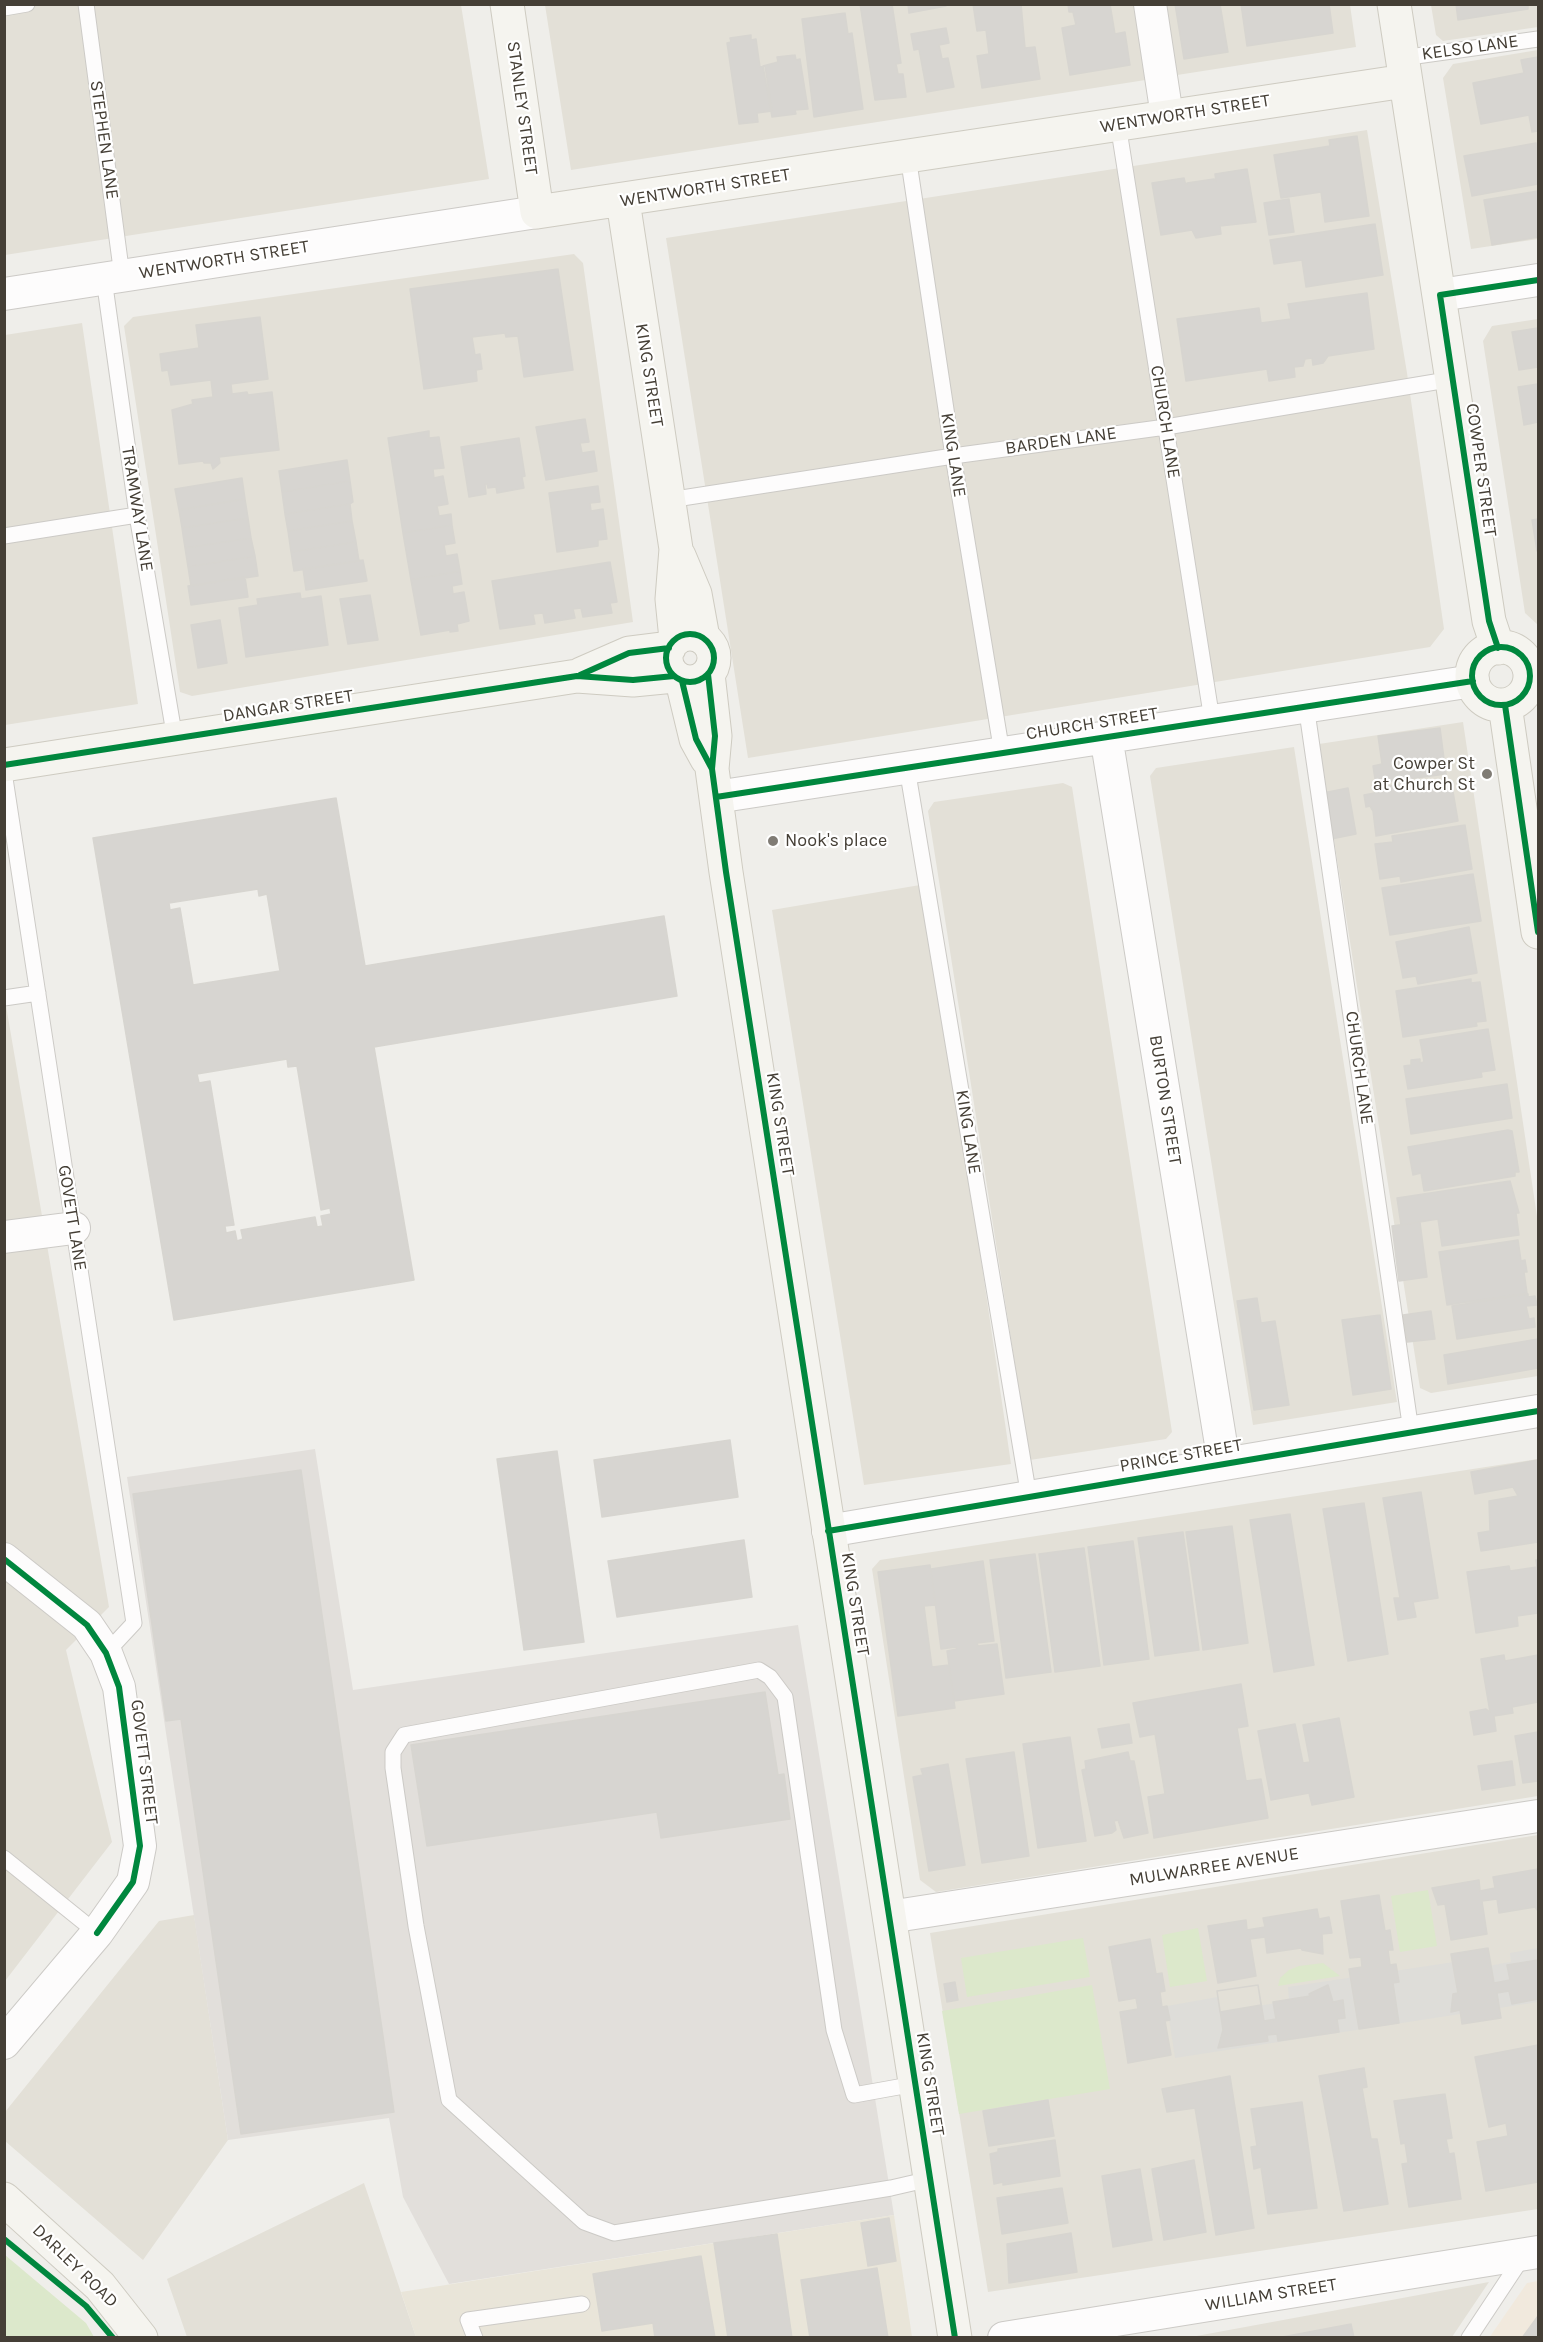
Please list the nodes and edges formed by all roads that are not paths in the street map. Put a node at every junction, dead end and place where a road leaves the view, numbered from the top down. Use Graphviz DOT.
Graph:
graph roads {
  1 [pos="27,4"];
  2 [pos="86,4"];
  3 [pos="507,4"];
  4 [pos="1150,4"];
  5 [pos="1394,4"];
  6 [pos="4,8"];
  7 [pos="1539,39"];
  8 [pos="1404,69"];
  9 [pos="1167,116"];
  10 [pos="1118,124"];
  11 [pos="908,156"];
  12 [pos="623,201"];
  13 [pos="537,212"];
  14 [pos="113,278"];
  15 [pos="1539,279"];
  16 [pos="4,294"];
  17 [pos="1440,295"];
  18 [pos="1453,379"];
  19 [pos="1166,427"];
  20 [pos="953,456"];
  21 [pos="669,500"];
  22 [pos="137,515"];
  23 [pos="4,536"];
  24 [pos="1498,648"];
  25 [pos="685,659"];
  26 [pos="1534,669"];
  27 [pos="1473,681"];
  28 [pos="1306,705"];
  29 [pos="1505,705"];
  30 [pos="1212,720"];
  31 [pos="1106,736"];
  32 [pos="175,738"];
  33 [pos="1002,753"];
  34 [pos="4,765"];
  35 [pos="907,768"];
  36 [pos="4,772"];
  37 [pos="714,783"];
  38 [pos="1539,932"];
  39 [pos="38,993"];
  40 [pos="4,998"];
  41 [pos="74,1228"];
  42 [pos="4,1237"];
  43 [pos="1539,1412"];
  44 [pos="1412,1431"];
  45 [pos="1224,1463"];
  46 [pos="1029,1497"];
  47 [pos="828,1531"];
  48 [pos="4,1559"];
  49 [pos="106,1653"];
  50 [pos="1539,1816"];
  51 [pos="4,1858"];
  52 [pos="889,1917"];
  53 [pos="97,1934"];
  54 [pos="4,2043"];
  55 [pos="915,2084"];
  56 [pos="930,2179"];
  57 [pos="4,2199"];
  58 [pos="1532,2253"];
  59 [pos="582,2304"];
  60 [pos="141,2337"];
  61 [pos="475,2337"];
  62 [pos="955,2337"];
  63 [pos="1004,2337"];
  64 [pos="1469,2337"];
  1 -- 6 [label="lane"];
  2 -- 14 [label="lane, STEPHEN LANE"];
  3 -- 13 [label="street, STANLEY STREET"];
  4 -- 9 [label="street"];
  5 -- 8 [label="street, COWPER STREET"];
  7 -- 8 [label="lane, KELSO LANE"];
  8 -- 9 [label="street, WENTWORTH STREET"];
  8 -- 17 [label="street, COWPER STREET"];
  9 -- 10 [label="street, WENTWORTH STREET"];
  10 -- 11 [label="street, WENTWORTH STREET"];
  10 -- 19 [label="lane, CHURCH LANE"];
  11 -- 12 [label="street, WENTWORTH STREET"];
  11 -- 20 [label="lane, KING LANE"];
  12 -- 13 [label="street, WENTWORTH STREET"];
  12 -- 21 [label="street, KING STREET"];
  13 -- 14 [label="street, WENTWORTH STREET"];
  14 -- 16 [label="street, WENTWORTH STREET"];
  14 -- 22 [label="lane, TRAMWAY LANE"];
  15 -- 17 [label="street"];
  17 -- 18 [label="street, COWPER STREET"];
  18 -- 19 [label="lane, BARDEN LANE"];
  18 -- 24 [label="street, COWPER STREET"];
  19 -- 20 [label="lane, BARDEN LANE"];
  19 -- 30 [label="lane, CHURCH LANE"];
  20 -- 21 [label="lane, BARDEN LANE"];
  20 -- 33 [label="lane, KING LANE"];
  21 -- 25 [label="street, KING STREET"];
  22 -- 23 [label="lane"];
  22 -- 32 [label="lane, TRAMWAY LANE"];
  24 -- 26 [label="street"];
  24 -- 27 [label="street"];
  25 -- 32 [label="street, DANGAR STREET"];
  25 -- 37 [label="street, KING STREET"];
  26 -- 29 [label="street"];
  27 -- 28 [label="street, CHURCH STREET"];
  27 -- 29 [label="street"];
  28 -- 30 [label="street, CHURCH STREET"];
  28 -- 44 [label="lane, CHURCH LANE"];
  29 -- 38 [label="street"];
  30 -- 31 [label="street, CHURCH STREET"];
  31 -- 33 [label="street, CHURCH STREET"];
  31 -- 45 [label="street, BURTON STREET"];
  32 -- 34 [label="street, DANGAR STREET"];
  33 -- 35 [label="street, CHURCH STREET"];
  35 -- 37 [label="street, CHURCH STREET"];
  35 -- 46 [label="lane, KING LANE"];
  36 -- 39 [label="lane, GOVETT LANE"];
  37 -- 47 [label="street, KING STREET"];
  39 -- 40 [label="lane"];
  39 -- 41 [label="lane, GOVETT LANE"];
  41 -- 42 [label="street"];
  41 -- 49 [label="lane, GOVETT LANE"];
  43 -- 44 [label="street, PRINCE STREET"];
  44 -- 45 [label="street, PRINCE STREET"];
  45 -- 46 [label="street, PRINCE STREET"];
  46 -- 47 [label="street, PRINCE STREET"];
  47 -- 52 [label="street, KING STREET"];
  48 -- 49 [label="street, GOVETT STREET"];
  49 -- 53 [label="street, GOVETT STREET"];
  50 -- 52 [label="street, MULWARREE AVENUE"];
  51 -- 53 [label="lane"];
  52 -- 55 [label="street, KING STREET"];
  53 -- 54 [label="street, GOVETT STREET"];
  55 -- 56 [label="street, KING STREET"];
  55 -- 56 [label="lane"];
  56 -- 62 [label="street, KING STREET"];
  57 -- 60 [label="street, DARLEY ROAD"];
  58 -- 63 [label="street, WILLIAM STREET"];
  58 -- 64 [label="lane"];
  59 -- 61 [label="lane"];
}
